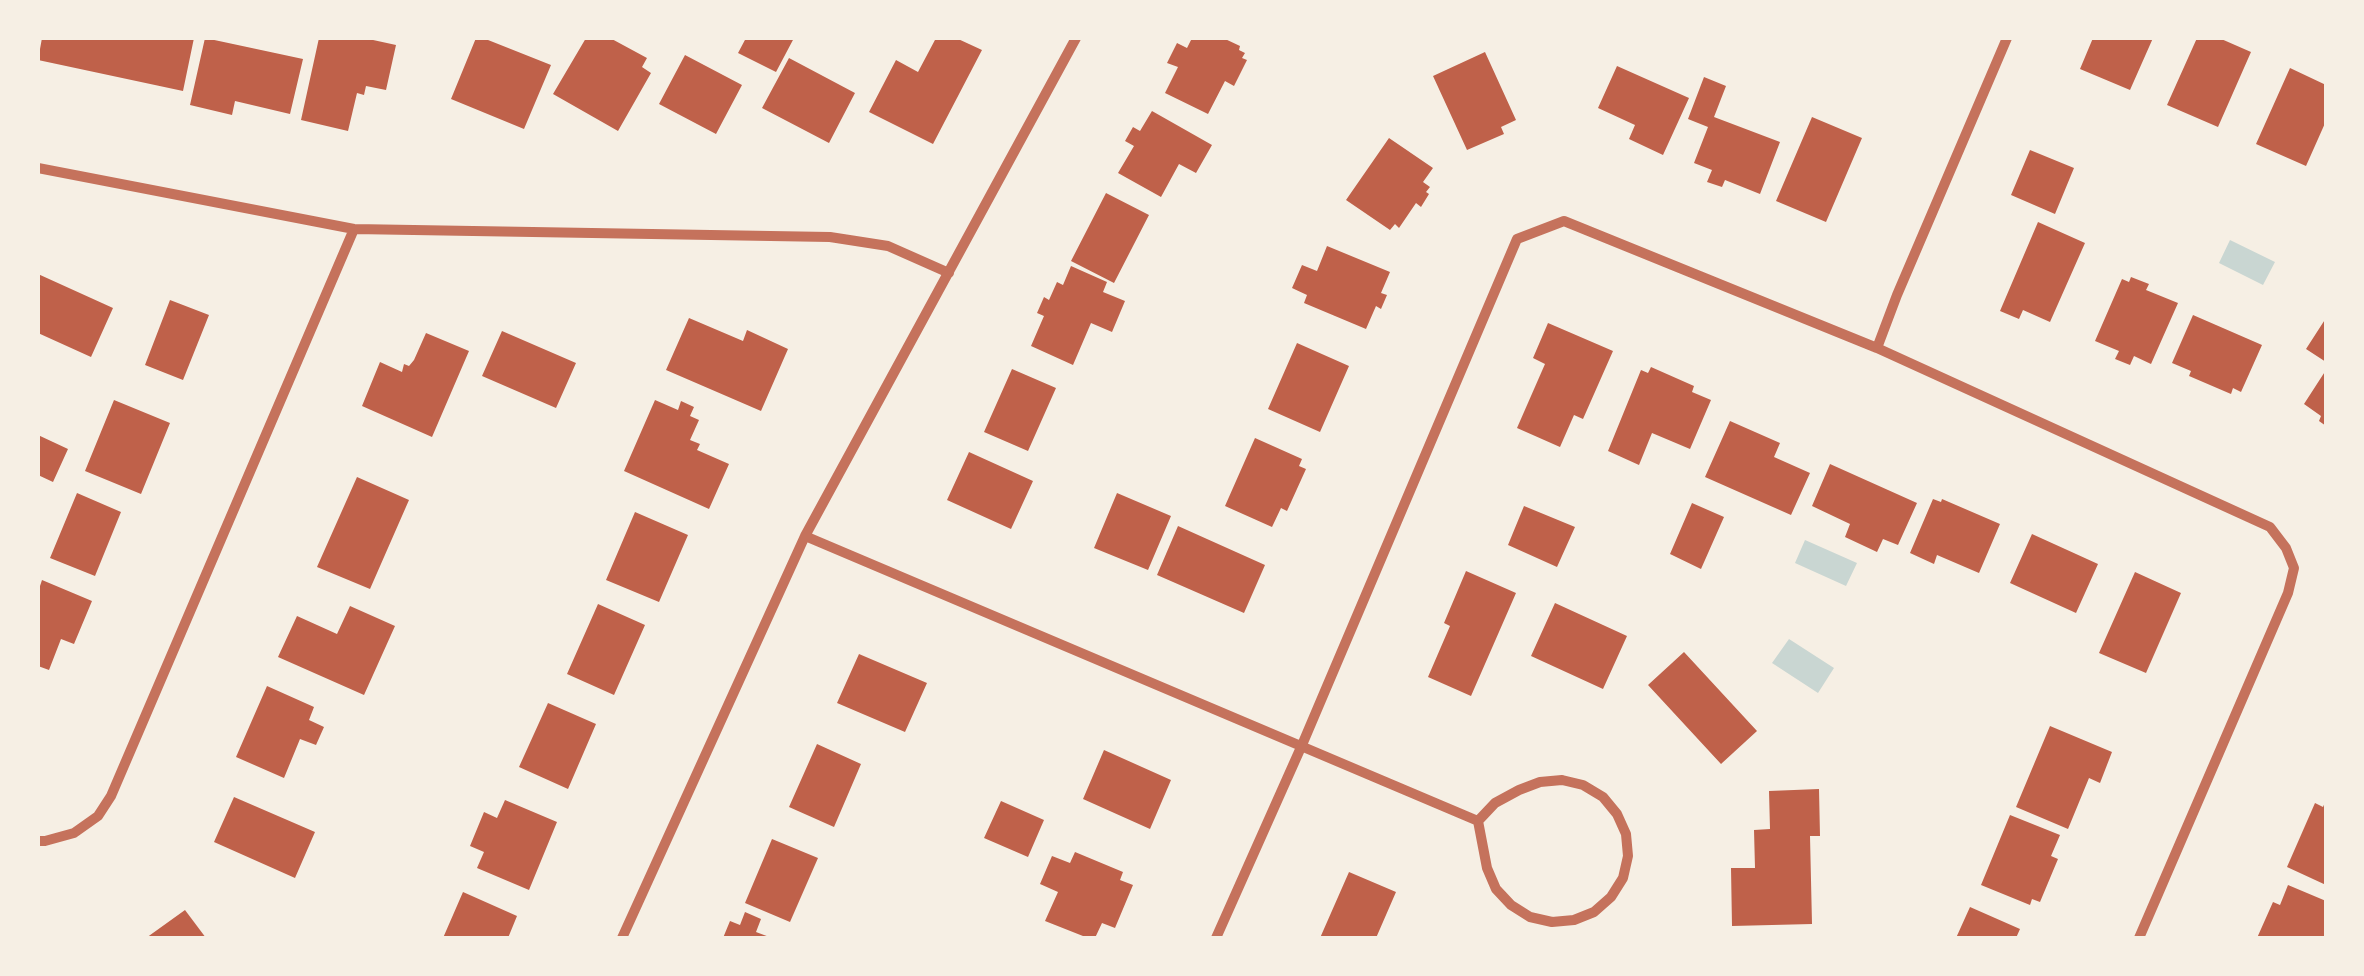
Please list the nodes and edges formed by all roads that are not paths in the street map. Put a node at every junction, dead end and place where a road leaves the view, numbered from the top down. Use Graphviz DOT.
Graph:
graph roads {
  1 [pos="1076,38"];
  2 [pos="2007,38"];
  3 [pos="38,168"];
  4 [pos="354,229"];
  5 [pos="948,273"];
  6 [pos="1877,348"];
  7 [pos="804,536"];
  8 [pos="1302,745"];
  9 [pos="1478,821"];
  10 [pos="38,841"];
  11 [pos="622,938"];
  12 [pos="1216,938"];
  13 [pos="2140,938"];
  1 -- 5 [label="street"];
  2 -- 6 [label="street"];
  3 -- 4 [label="street"];
  4 -- 5 [label="street"];
  4 -- 10 [label="street"];
  5 -- 7 [label="street"];
  6 -- 8 [label="street"];
  6 -- 13 [label="street"];
  7 -- 8 [label="street"];
  7 -- 11 [label="street"];
  8 -- 9 [label="street"];
  8 -- 12 [label="street"];
  9 -- 9 [label="street"];
}
